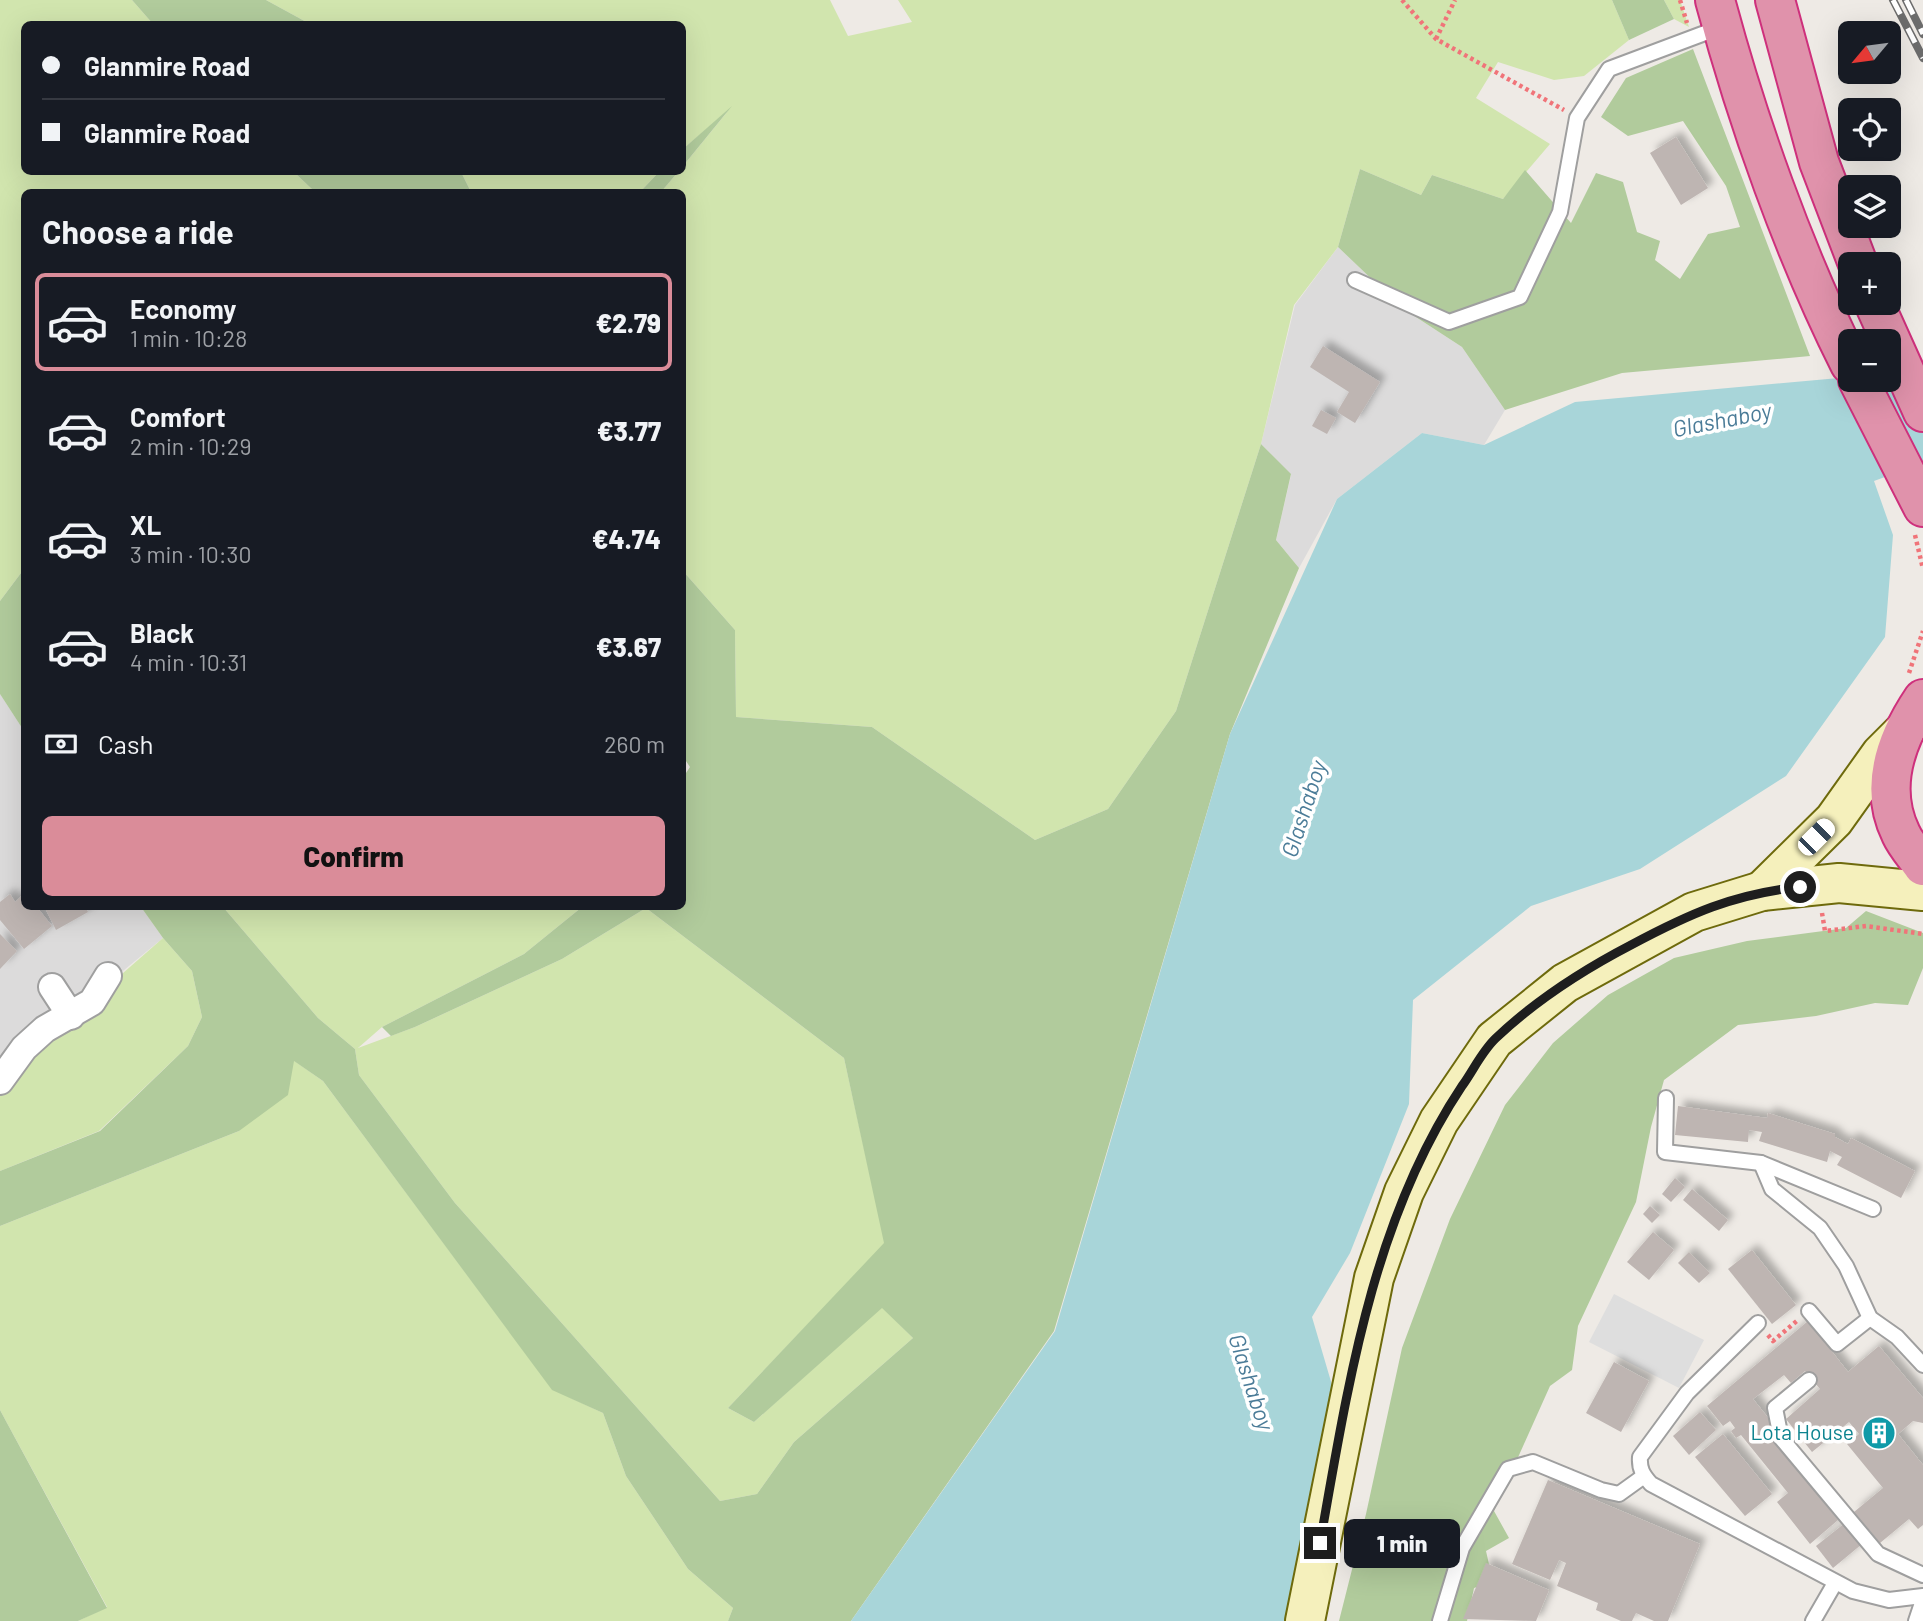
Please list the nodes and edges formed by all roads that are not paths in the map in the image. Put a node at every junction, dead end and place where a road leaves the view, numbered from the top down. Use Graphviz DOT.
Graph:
graph roads {
  1 [pos="1775,0"];
  2 [pos="1719,13"];
  3 [pos="1853,252"];
  4 [pos="1356,280"];
  5 [pos="1879,315"];
  6 [pos="1838,336"];
  7 [pos="1864,392"];
  8 [pos="1923,412"];
  9 [pos="1923,507"];
  10 [pos="1914,714"];
  11 [pos="1923,866"];
  12 [pos="1762,891"];
  13 [pos="1923,891"];
  14 [pos="108,975"];
  15 [pos="52,987"];
  16 [pos="71,1016"];
  17 [pos="0,1081"];
  18 [pos="1666,1098"];
  19 [pos="1761,1163"];
  20 [pos="1872,1209"];
  21 [pos="1810,1311"];
  22 [pos="1870,1318"];
  23 [pos="1758,1323"];
  24 [pos="1923,1364"];
  25 [pos="1809,1380"];
  26 [pos="1644,1476"];
  27 [pos="1923,1575"];
  28 [pos="1835,1583"];
  29 [pos="1923,1598"];
  30 [pos="1306,1621"];
  31 [pos="1440,1621"];
  32 [pos="1813,1621"];
  33 [pos="1916,1621"];
  1 -- 3 [label="highway"];
  2 -- 4 [label="lane"];
  2 -- 6 [label="highway"];
  5 -- 8 [label="highway"];
  7 -- 9 [label="highway"];
  10 -- 11 [label="highway"];
  10 -- 12 [label="main road"];
  12 -- 13 [label="main road"];
  12 -- 30 [label="main road"];
  14 -- 16 [label="street"];
  15 -- 16 [label="street"];
  16 -- 17 [label="street"];
  18 -- 19 [label="lane"];
  19 -- 20 [label="lane"];
  19 -- 22 [label="lane"];
  21 -- 22 [label="lane"];
  22 -- 24 [label="lane"];
  23 -- 26 [label="lane"];
  25 -- 27 [label="lane"];
  26 -- 28 [label="lane"];
  26 -- 31 [label="lane"];
  28 -- 29 [label="lane"];
  28 -- 32 [label="lane"];
  29 -- 33 [label="lane"];
}
